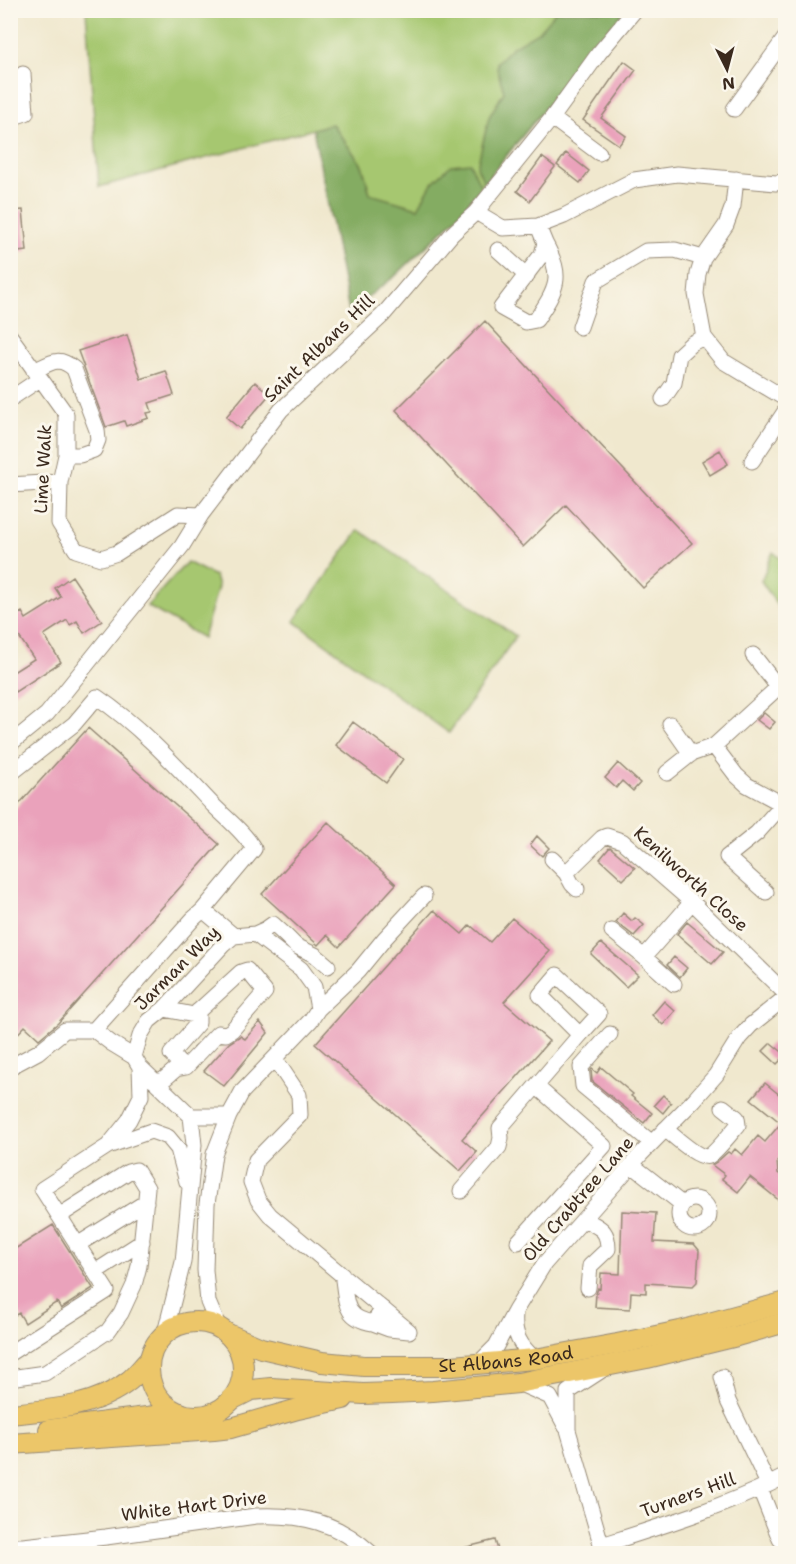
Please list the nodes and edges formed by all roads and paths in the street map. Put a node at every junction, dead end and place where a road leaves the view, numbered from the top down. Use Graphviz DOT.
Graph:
graph roads {
  1 [pos="635,10"];
  2 [pos="786,37"];
  3 [pos="23,74"];
  4 [pos="734,109"];
  5 [pos="10,118"];
  6 [pos="552,118"];
  7 [pos="598,153"];
  8 [pos="736,178"];
  9 [pos="786,181"];
  10 [pos="476,212"];
  11 [pos="538,225"];
  12 [pos="544,243"];
  13 [pos="498,250"];
  14 [pos="703,258"];
  15 [pos="527,276"];
  16 [pos="580,327"];
  17 [pos="10,336"];
  18 [pos="704,337"];
  19 [pos="37,375"];
  20 [pos="10,399"];
  21 [pos="663,399"];
  22 [pos="786,399"];
  23 [pos="786,410"];
  24 [pos="66,455"];
  25 [pos="752,461"];
  26 [pos="60,482"];
  27 [pos="10,485"];
  28 [pos="201,515"];
  29 [pos="753,656"];
  30 [pos="782,684"];
  31 [pos="670,724"];
  32 [pos="10,744"];
  33 [pos="714,746"];
  34 [pos="691,754"];
  35 [pos="667,773"];
  36 [pos="10,774"];
  37 [pos="784,805"];
  38 [pos="552,859"];
  39 [pos="566,873"];
  40 [pos="577,889"];
  41 [pos="766,892"];
  42 [pos="424,896"];
  43 [pos="692,902"];
  44 [pos="202,910"];
  45 [pos="612,931"];
  46 [pos="255,934"];
  47 [pos="234,936"];
  48 [pos="315,955"];
  49 [pos="644,957"];
  50 [pos="328,966"];
  51 [pos="301,969"];
  52 [pos="674,984"];
  53 [pos="786,995"];
  54 [pos="164,1009"];
  55 [pos="318,1009"];
  56 [pos="198,1011"];
  57 [pos="94,1030"];
  58 [pos="610,1034"];
  59 [pos="580,1035"];
  60 [pos="275,1059"];
  61 [pos="137,1062"];
  62 [pos="186,1067"];
  63 [pos="10,1068"];
  64 [pos="154,1081"];
  65 [pos="536,1086"];
  66 [pos="723,1107"];
  67 [pos="191,1116"];
  68 [pos="229,1116"];
  69 [pos="665,1129"];
  70 [pos="652,1143"];
  71 [pos="108,1146"];
  72 [pos="632,1165"];
  73 [pos="189,1191"];
  74 [pos="461,1191"];
  75 [pos="146,1202"];
  76 [pos="682,1204"];
  77 [pos="59,1216"];
  78 [pos="584,1219"];
  79 [pos="142,1242"];
  80 [pos="518,1242"];
  81 [pos="77,1245"];
  82 [pos="95,1272"];
  83 [pos="342,1274"];
  84 [pos="588,1288"];
  85 [pos="107,1291"];
  86 [pos="786,1302"];
  87 [pos="383,1309"];
  88 [pos="515,1311"];
  89 [pos="121,1313"];
  90 [pos="786,1322"];
  91 [pos="373,1323"];
  92 [pos="223,1330"];
  93 [pos="165,1333"];
  94 [pos="10,1353"];
  95 [pos="535,1359"];
  96 [pos="149,1360"];
  97 [pos="475,1365"];
  98 [pos="609,1365"];
  99 [pos="722,1377"];
  100 [pos="10,1378"];
  101 [pos="519,1383"];
  102 [pos="363,1394"];
  103 [pos="231,1400"];
  104 [pos="180,1413"];
  105 [pos="10,1414"];
  106 [pos="568,1430"];
  107 [pos="10,1435"];
  108 [pos="10,1444"];
  109 [pos="786,1476"];
  110 [pos="764,1487"];
  111 [pos="786,1544"];
  112 [pos="10,1546"];
  113 [pos="603,1549"];
  114 [pos="372,1554"];
  1 -- 6 [label="street, Saint Albans Hill"];
  2 -- 4 [label="street"];
  3 -- 5 [label="street"];
  6 -- 7 [label="street"];
  6 -- 10 [label="street, Saint Albans Hill"];
  8 -- 9 [label="street"];
  8 -- 11 [label="street"];
  8 -- 14 [label="street"];
  10 -- 11 [label="street"];
  10 -- 28 [label="street, Saint Albans Hill"];
  11 -- 12 [label="street"];
  12 -- 15 [label="street"];
  12 -- 15 [label="street"];
  13 -- 15 [label="street"];
  14 -- 16 [label="street"];
  14 -- 18 [label="street"];
  17 -- 19 [label="street, Lime Walk"];
  18 -- 21 [label="street"];
  18 -- 22 [label="street"];
  19 -- 20 [label="street"];
  19 -- 24 [label="street, Lime Walk"];
  19 -- 24 [label="street"];
  23 -- 25 [label="street"];
  24 -- 26 [label="street, Lime Walk"];
  26 -- 27 [label="street"];
  26 -- 28 [label="street, Lime Walk"];
  28 -- 32 [label="street, Saint Albans Hill"];
  29 -- 30 [label="street"];
  30 -- 33 [label="street"];
  31 -- 34 [label="street"];
  33 -- 34 [label="street"];
  33 -- 37 [label="street"];
  34 -- 35 [label="street"];
  36 -- 44 [label="street"];
  37 -- 41 [label="street"];
  38 -- 39 [label="street"];
  39 -- 40 [label="street"];
  39 -- 43 [label="street, Kenilworth Close"];
  42 -- 55 [label="street"];
  43 -- 49 [label="street"];
  43 -- 53 [label="street, Kenilworth Close"];
  44 -- 47 [label="street"];
  44 -- 57 [label="street"];
  45 -- 49 [label="street"];
  46 -- 47 [label="street, Jarman Way"];
  46 -- 48 [label="street, Jarman Way"];
  46 -- 51 [label="street"];
  47 -- 54 [label="street, Jarman Way"];
  48 -- 50 [label="street"];
  48 -- 51 [label="street"];
  49 -- 52 [label="street"];
  51 -- 55 [label="street"];
  53 -- 69 [label="street, Old Crabtree Lane"];
  54 -- 56 [label="street"];
  54 -- 61 [label="street, Jarman Way"];
  55 -- 60 [label="street"];
  56 -- 62 [label="street"];
  56 -- 62 [label="street"];
  57 -- 61 [label="street"];
  57 -- 63 [label="street"];
  58 -- 70 [label="street, Old Crabtree Lane"];
  59 -- 65 [label="street"];
  60 -- 68 [label="street"];
  60 -- 83 [label="street"];
  61 -- 64 [label="street"];
  61 -- 71 [label="street"];
  62 -- 64 [label="street"];
  64 -- 67 [label="street"];
  65 -- 74 [label="street"];
  65 -- 80 [label="street"];
  66 -- 69 [label="street"];
  67 -- 68 [label="street"];
  67 -- 73 [label="street"];
  68 -- 92 [label="street"];
  69 -- 70 [label="street, Old Crabtree Lane"];
  70 -- 72 [label="street, Old Crabtree Lane"];
  71 -- 73 [label="street"];
  71 -- 77 [label="street"];
  72 -- 76 [label="street"];
  72 -- 78 [label="street, Old Crabtree Lane"];
  73 -- 93 [label="street"];
  75 -- 77 [label="street"];
  75 -- 79 [label="street"];
  75 -- 81 [label="street"];
  77 -- 81 [label="street"];
  78 -- 84 [label="street"];
  78 -- 88 [label="street, Old Crabtree Lane"];
  79 -- 82 [label="street"];
  79 -- 89 [label="street"];
  81 -- 82 [label="street"];
  82 -- 85 [label="street"];
  83 -- 87 [label="street"];
  83 -- 91 [label="street"];
  85 -- 89 [label="street"];
  85 -- 94 [label="street"];
  86 -- 95 [label="main road, St Albans Road"];
  87 -- 91 [label="street"];
  87 -- 91 [label="street"];
  88 -- 95 [label="street"];
  88 -- 97 [label="street, Old Crabtree Lane"];
  89 -- 100 [label="street"];
  90 -- 98 [label="main road, St Albans Road"];
  92 -- 93 [label="main road"];
  92 -- 97 [label="main road, St Albans Road"];
  92 -- 103 [label="main road"];
  93 -- 96 [label="main road"];
  95 -- 97 [label="main road, St Albans Road"];
  96 -- 104 [label="main road"];
  96 -- 105 [label="main road"];
  98 -- 101 [label="main road, St Albans Road"];
  98 -- 106 [label="street"];
  99 -- 110 [label="street"];
  101 -- 102 [label="main road, St Albans Road"];
  101 -- 106 [label="street"];
  102 -- 103 [label="main road, St Albans Road"];
  102 -- 108 [label="main road"];
  103 -- 104 [label="main road"];
  104 -- 107 [label="main road"];
  106 -- 113 [label="street"];
  109 -- 110 [label="street, Turners Hill"];
  110 -- 111 [label="street"];
  110 -- 113 [label="street, Turners Hill"];
  112 -- 114 [label="street, White Hart Drive"];
}
